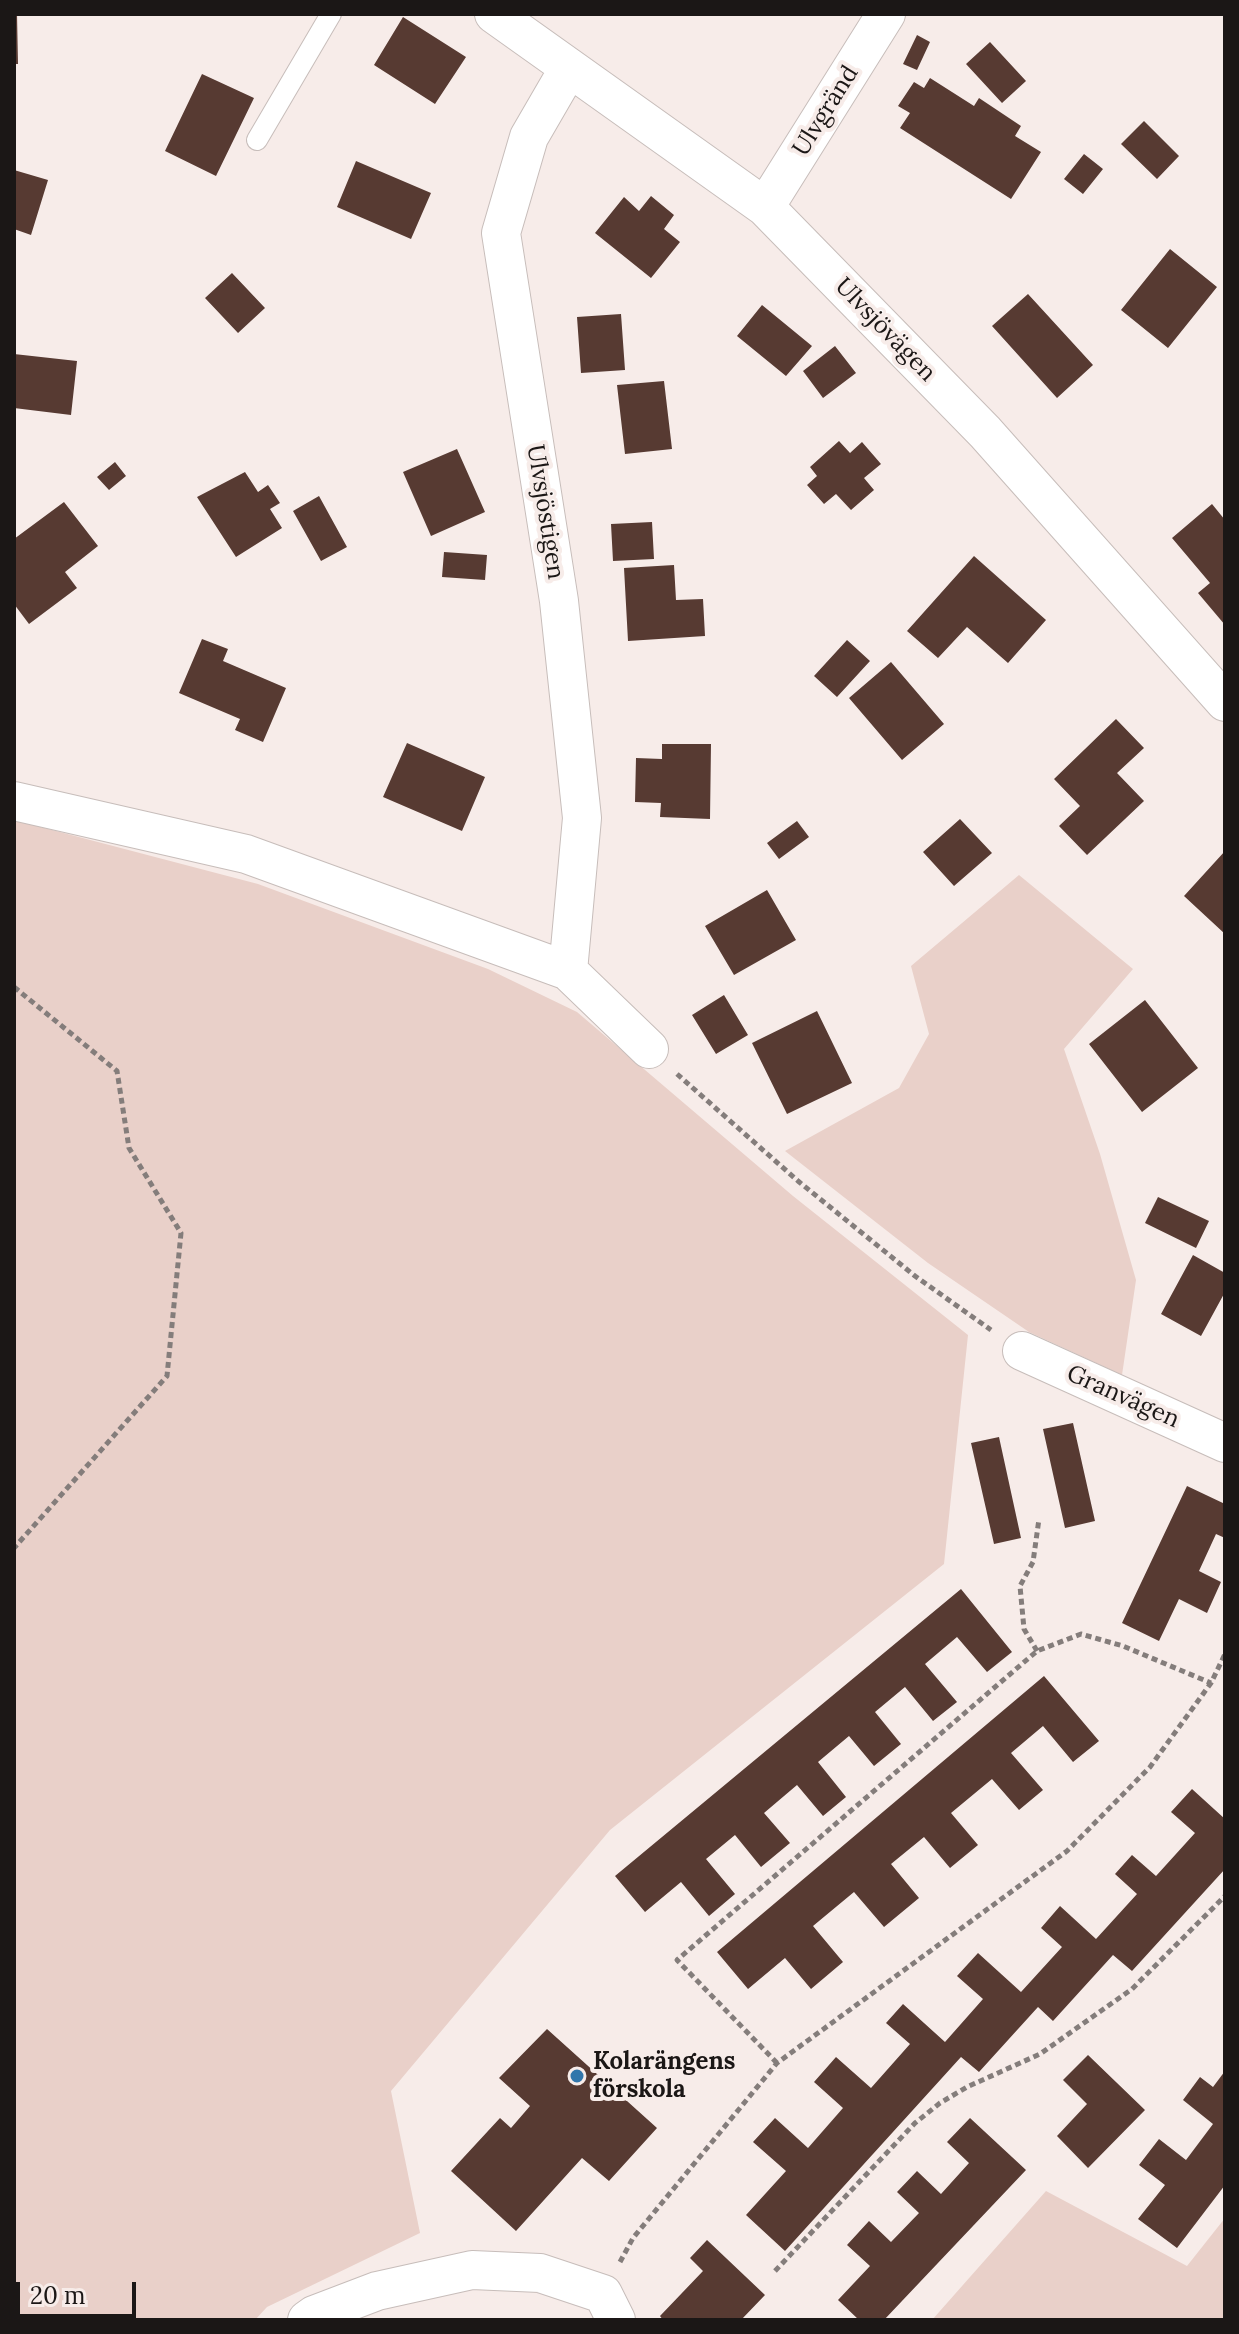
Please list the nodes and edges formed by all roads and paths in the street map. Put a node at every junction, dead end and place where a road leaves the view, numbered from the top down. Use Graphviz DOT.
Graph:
graph roads {
  1 [pos="331,14"];
  2 [pos="494,14"];
  3 [pos="886,14"];
  4 [pos="569,68"];
  5 [pos="257,140"];
  6 [pos="765,207"];
  7 [pos="1225,702"];
  8 [pos="14,801"];
  9 [pos="568,971"];
  10 [pos="14,987"];
  11 [pos="649,1049"];
  12 [pos="1022,1351"];
  13 [pos="1225,1443"];
  14 [pos="1039,1519"];
  15 [pos="14,1548"];
  16 [pos="1037,1651"];
  17 [pos="1225,1654"];
  18 [pos="1211,1683"];
  19 [pos="1225,1896"];
  20 [pos="777,2063"];
  21 [pos="775,2271"];
  22 [pos="610,2307"];
  23 [pos="307,2320"];
  1 -- 5 [label="lane"];
  2 -- 4 [label="street, Ulvsjövägen"];
  3 -- 6 [label="street, Ulvgränd"];
  4 -- 6 [label="street, Ulvsjövägen"];
  4 -- 9 [label="street, Ulvsjöstigen"];
  6 -- 7 [label="street, Ulvsjövägen"];
  8 -- 9 [label="street"];
  9 -- 11 [label="street"];
  10 -- 15 [label="path"];
  11 -- 12 [label="path"];
  12 -- 13 [label="street, Granvägen"];
  14 -- 16 [label="path"];
  16 -- 18 [label="path"];
  16 -- 20 [label="path"];
  17 -- 18 [label="path"];
  18 -- 20 [label="path"];
  19 -- 21 [label="path"];
  20 -- 22 [label="path"];
  22 -- 23 [label="street"];
}
